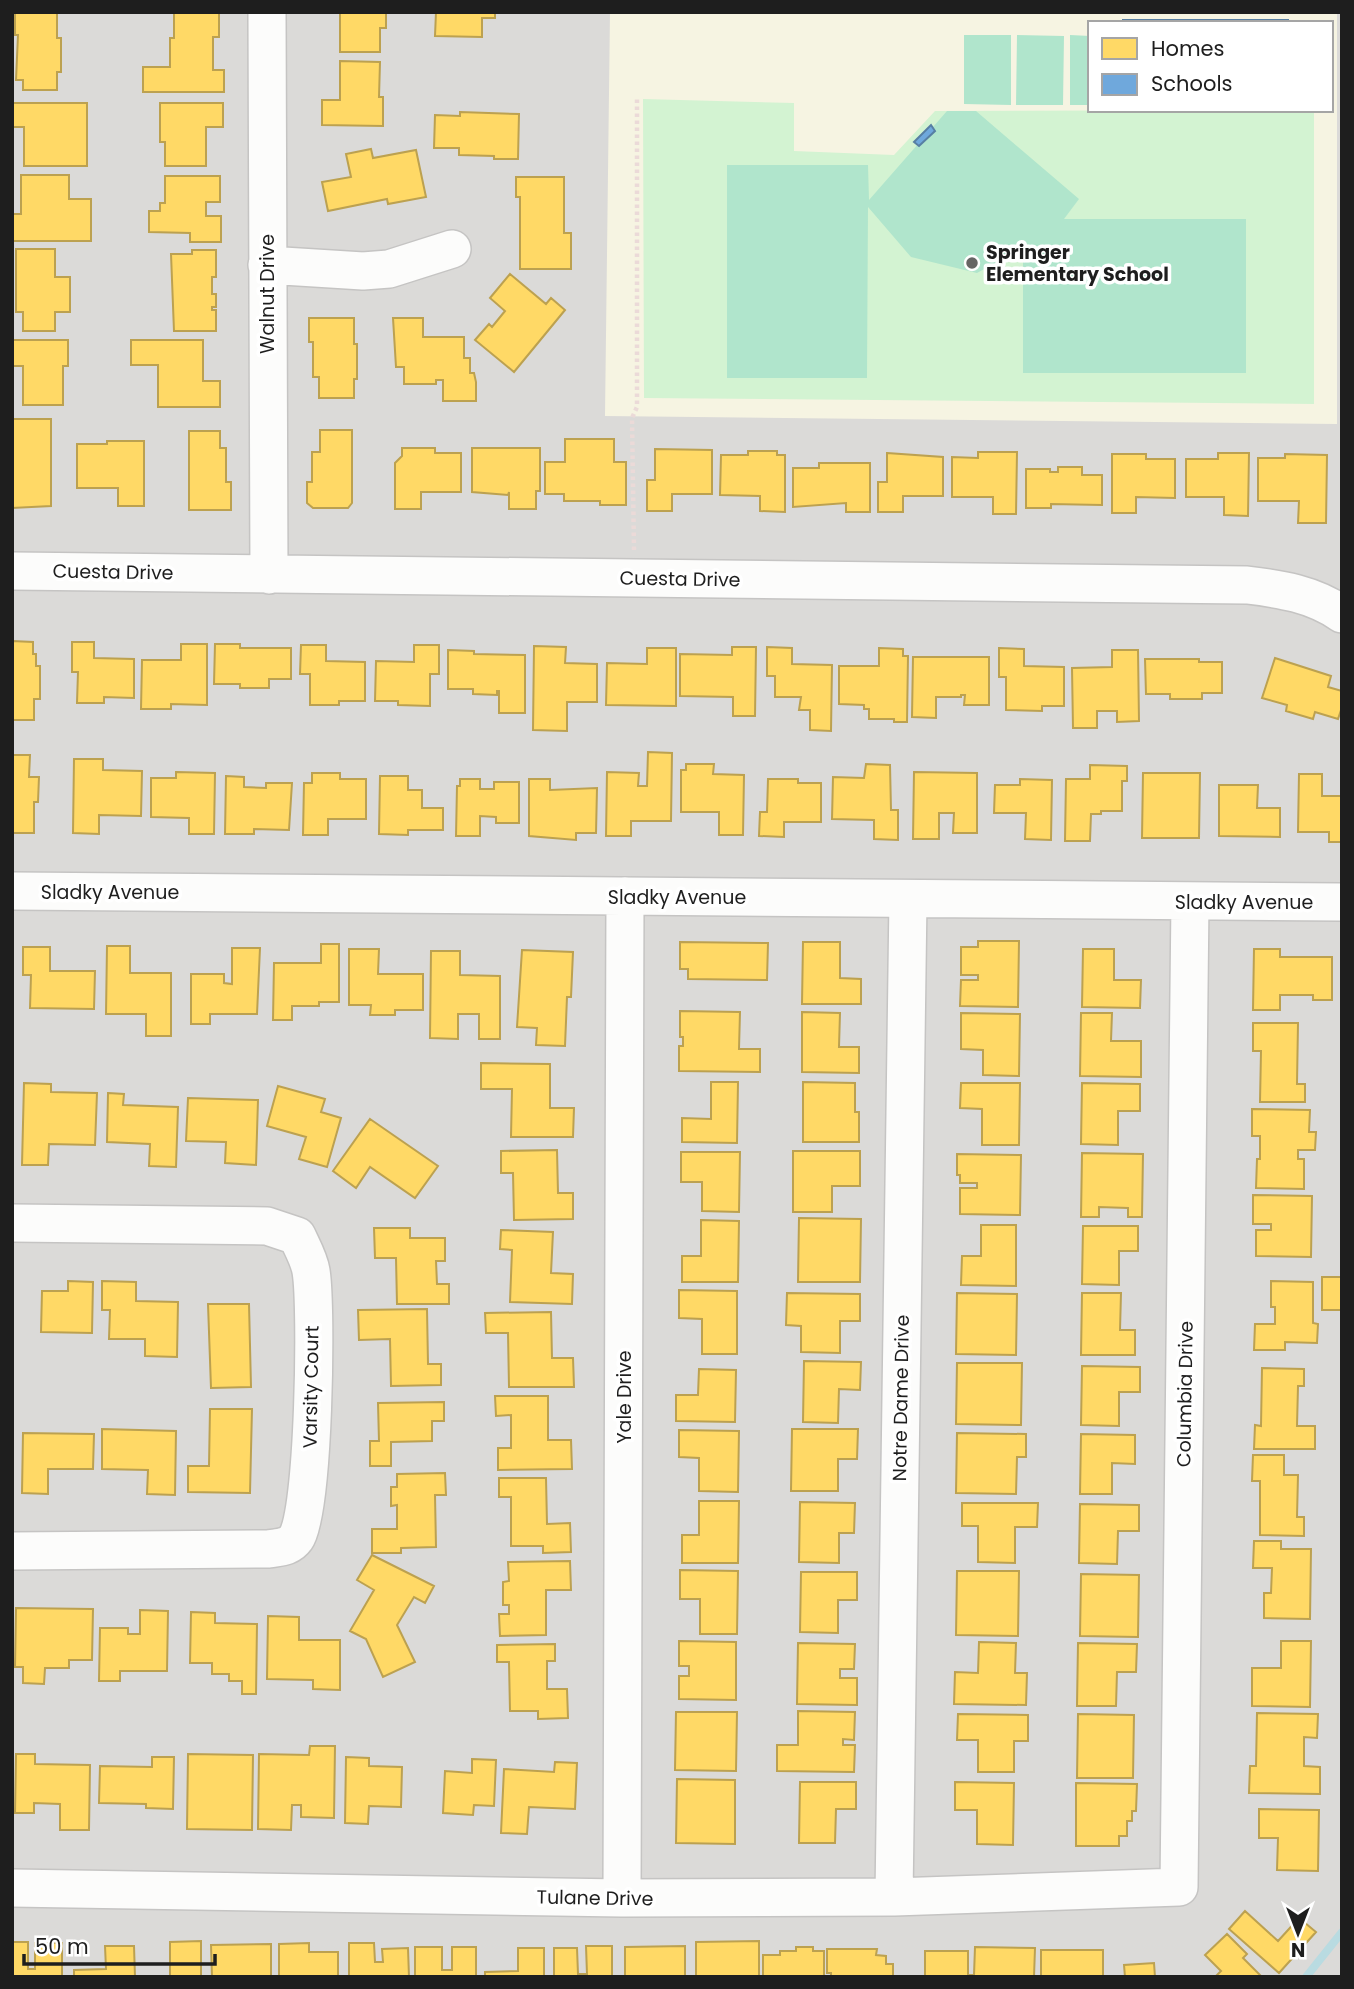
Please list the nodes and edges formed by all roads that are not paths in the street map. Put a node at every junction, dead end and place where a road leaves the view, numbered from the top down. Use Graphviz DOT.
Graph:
graph roads {
  1 [pos="267,12"];
  2 [pos="452,249"];
  3 [pos="267,265"];
  4 [pos="12,571"];
  5 [pos="268,575"];
  6 [pos="1337,610"];
  7 [pos="12,891"];
  8 [pos="625,896"];
  9 [pos="908,899"];
  10 [pos="1191,901"];
  11 [pos="1342,902"];
  12 [pos="12,1223"];
  13 [pos="12,1551"];
  14 [pos="1179,1887"];
  15 [pos="12,1888"];
  16 [pos="894,1897"];
  17 [pos="622,1898"];
  1 -- 3 [label="street, Walnut Drive"];
  2 -- 3 [label="street"];
  3 -- 5 [label="street, Walnut Drive"];
  4 -- 5 [label="street, Cuesta Drive"];
  5 -- 6 [label="street, Cuesta Drive"];
  7 -- 8 [label="street, Sladky Avenue"];
  8 -- 9 [label="street, Sladky Avenue"];
  8 -- 17 [label="street, Yale Drive"];
  9 -- 10 [label="street, Sladky Avenue"];
  9 -- 16 [label="street, Notre Dame Drive"];
  10 -- 11 [label="street, Sladky Avenue"];
  10 -- 14 [label="street, Columbia Drive"];
  12 -- 13 [label="street, Varsity Court"];
  14 -- 16 [label="street, Tulane Drive"];
  15 -- 17 [label="street, Tulane Drive"];
  16 -- 17 [label="street, Tulane Drive"];
}
